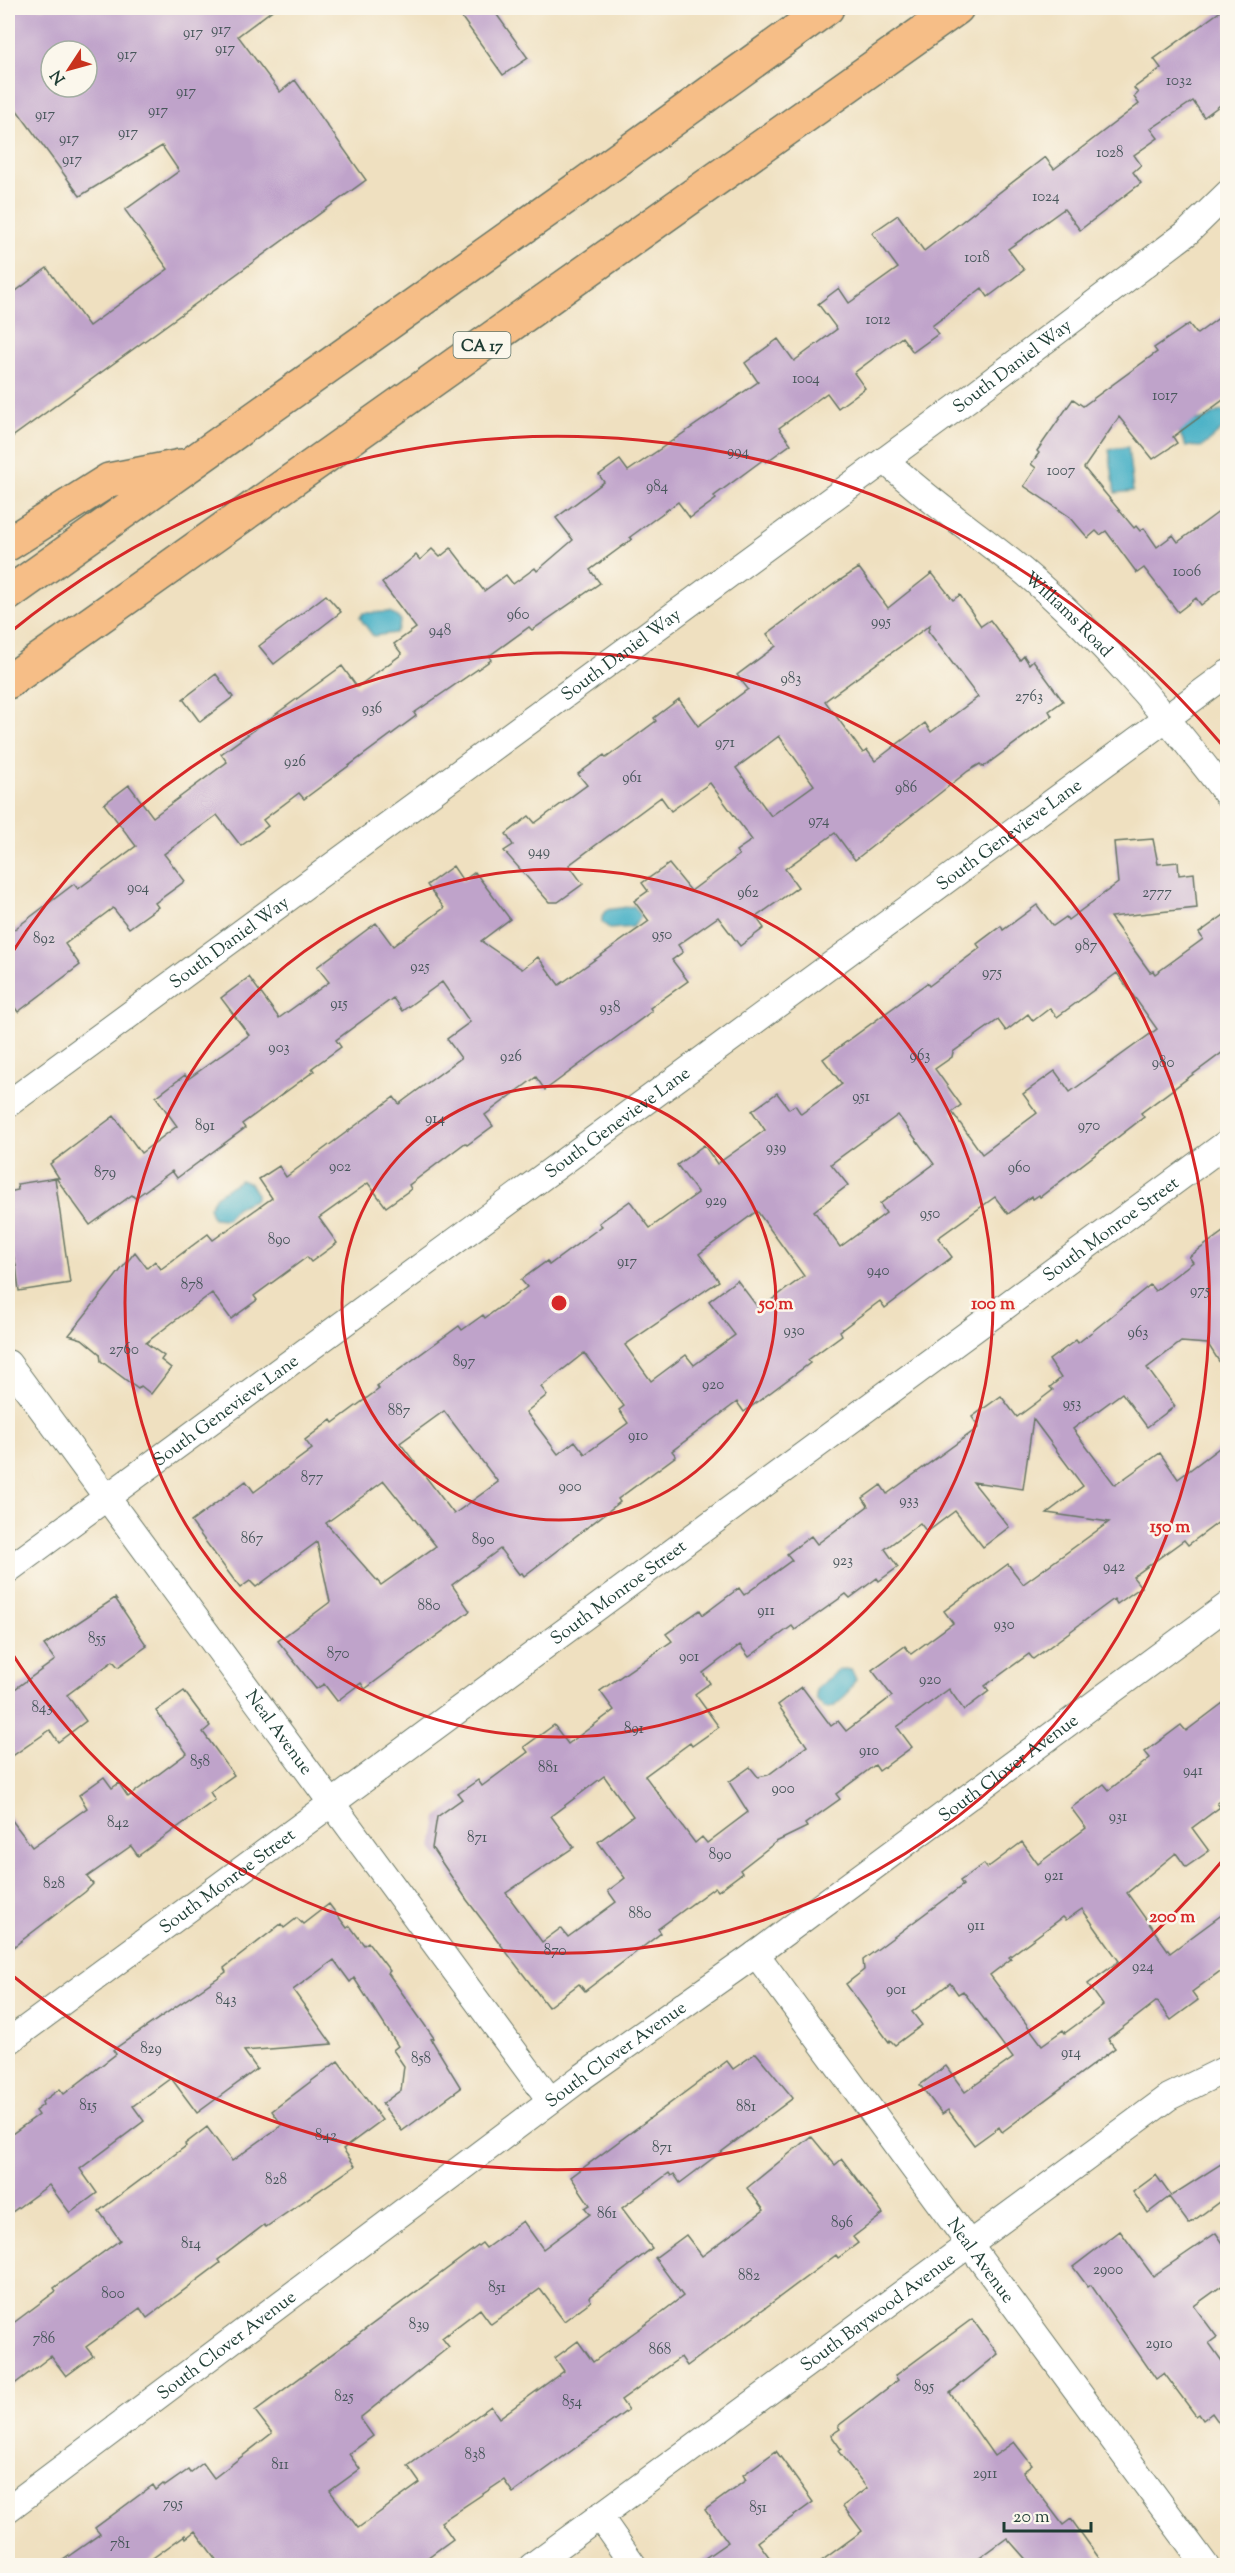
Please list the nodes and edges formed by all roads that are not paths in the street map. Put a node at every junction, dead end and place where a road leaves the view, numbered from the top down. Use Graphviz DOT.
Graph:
graph roads {
  1 [pos="827,8"];
  2 [pos="957,8"];
  3 [pos="1227,193"];
  4 [pos="885,460"];
  5 [pos="192,464"];
  6 [pos="8,544"];
  7 [pos="8,594"];
  8 [pos="1227,673"];
  9 [pos="8,682"];
  10 [pos="1167,719"];
  11 [pos="1227,796"];
  12 [pos="8,1104"];
  13 [pos="1227,1143"];
  14 [pos="8,1363"];
  15 [pos="106,1497"];
  16 [pos="8,1570"];
  17 [pos="1227,1605"];
  18 [pos="331,1804"];
  19 [pos="756,1954"];
  20 [pos="8,2042"];
  21 [pos="1227,2067"];
  22 [pos="550,2100"];
  23 [pos="971,2244"];
  24 [pos="8,2509"];
  25 [pos="599,2516"];
  26 [pos="532,2565"];
  27 [pos="634,2565"];
  28 [pos="1206,2565"];
  1 -- 5 [label="highway"];
  2 -- 9 [label="highway, CA 17"];
  3 -- 4 [label="street, South Daniel Way"];
  4 -- 10 [label="street, Williams Road"];
  4 -- 12 [label="street, South Daniel Way"];
  5 -- 6 [label="highway"];
  5 -- 7 [label="highway"];
  8 -- 10 [label="street, South Genevieve Lane"];
  10 -- 11 [label="street, Williams Road"];
  10 -- 15 [label="street, South Genevieve Lane"];
  13 -- 18 [label="street, South Monroe Street"];
  14 -- 15 [label="street, Neal Avenue"];
  15 -- 16 [label="street, South Genevieve Lane"];
  15 -- 18 [label="street, Neal Avenue"];
  17 -- 19 [label="street, South Clover Avenue"];
  18 -- 20 [label="street, South Monroe Street"];
  18 -- 22 [label="street, Neal Avenue"];
  19 -- 22 [label="street, South Clover Avenue"];
  19 -- 23 [label="street, Neal Avenue"];
  21 -- 23 [label="street, South Baywood Avenue"];
  22 -- 24 [label="street, South Clover Avenue"];
  23 -- 25 [label="street, South Baywood Avenue"];
  23 -- 28 [label="street, Neal Avenue"];
  25 -- 26 [label="street, South Baywood Avenue"];
  25 -- 27 [label="street"];
}
